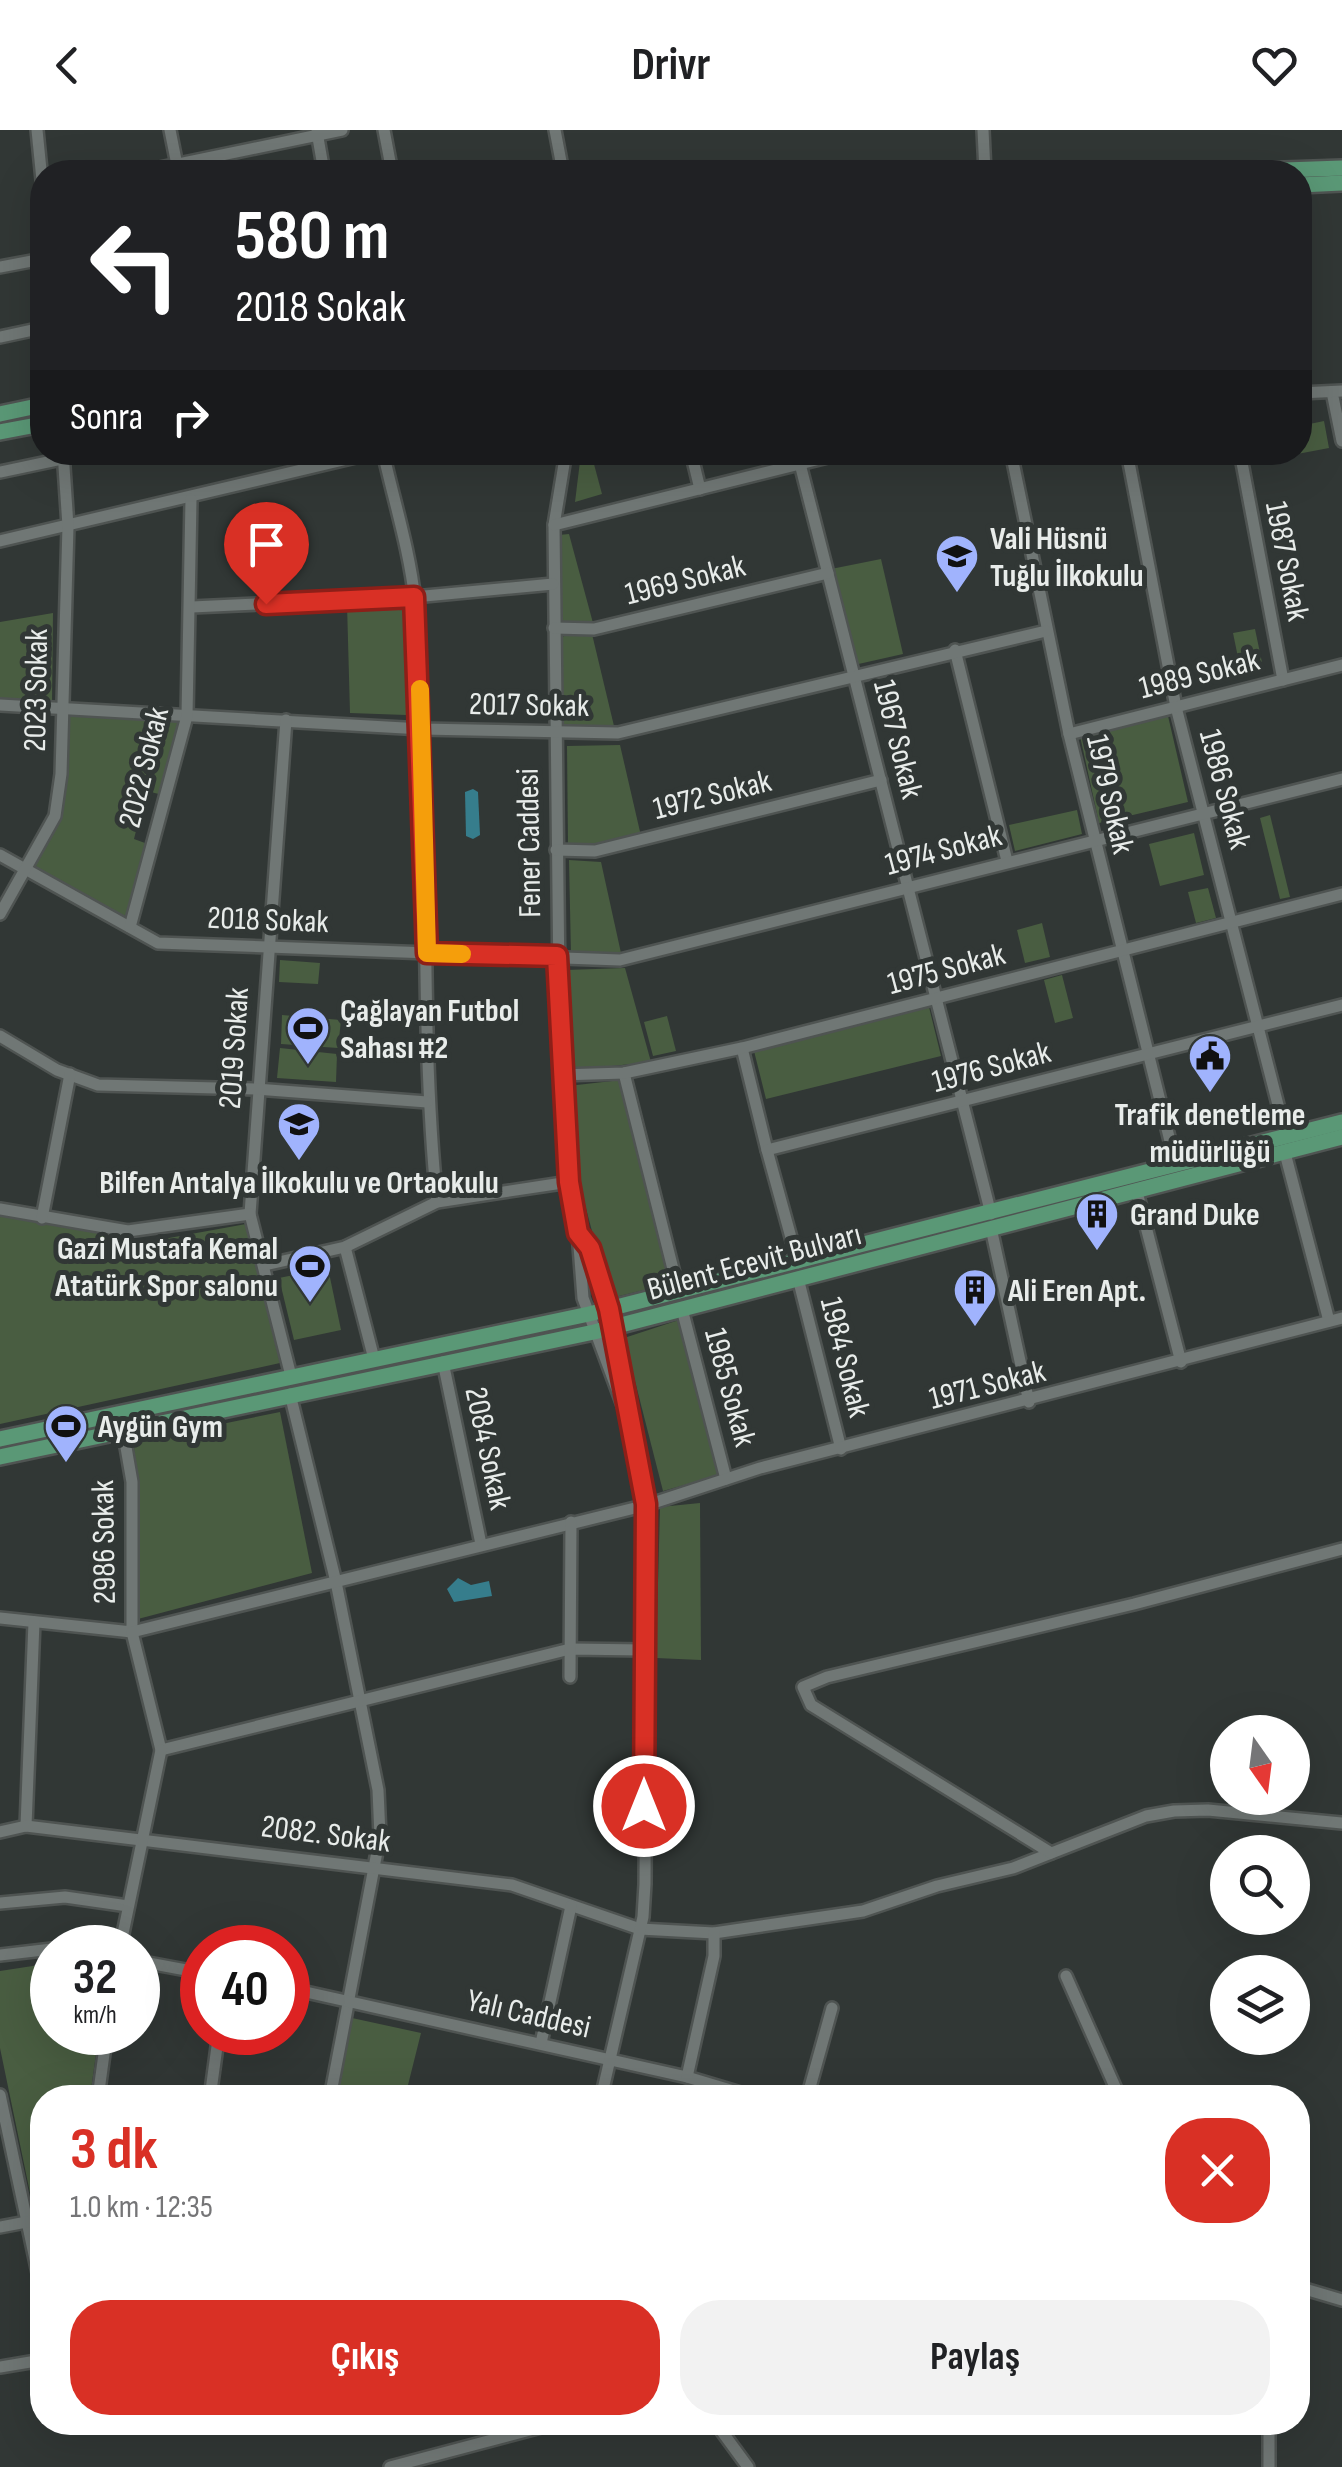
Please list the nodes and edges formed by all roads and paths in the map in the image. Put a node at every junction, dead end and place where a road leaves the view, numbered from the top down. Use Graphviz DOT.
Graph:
graph roads {
  1 [pos="37,130"];
  2 [pos="170,130"];
  3 [pos="342,130"];
  4 [pos="384,130"];
  5 [pos="555,130"];
  6 [pos="983,130"];
  7 [pos="318,133"];
  8 [pos="40,160"];
  9 [pos="176,160"];
  10 [pos="199,160"];
  11 [pos="322,160"];
  12 [pos="390,160"];
  13 [pos="561,160"];
  14 [pos="985,160"];
  15 [pos="1342,168"];
  16 [pos="1312,169"];
  17 [pos="1342,184"];
  18 [pos="1312,185"];
  19 [pos="30,261"];
  20 [pos="0,267"];
  21 [pos="30,331"];
  22 [pos="0,337"];
  23 [pos="1337,392"];
  24 [pos="1312,393"];
  25 [pos="30,408"];
  26 [pos="0,414"];
  27 [pos="30,426"];
  28 [pos="0,432"];
  29 [pos="1342,441"];
  30 [pos="30,464"];
  31 [pos="64,465"];
  32 [pos="327,465"];
  33 [pos="383,465"];
  34 [pos="564,465"];
  35 [pos="694,465"];
  36 [pos="777,465"];
  37 [pos="801,465"];
  38 [pos="1014,465"];
  39 [pos="1129,465"];
  40 [pos="1243,465"];
  41 [pos="0,472"];
  42 [pos="700,489"];
  43 [pos="190,499"];
  44 [pos="554,525"];
  45 [pos="68,526"];
  46 [pos="0,541"];
  47 [pos="828,573"];
  48 [pos="554,584"];
  49 [pos="414,597"];
  50 [pos="192,608"];
  51 [pos="554,628"];
  52 [pos="1046,632"];
  53 [pos="955,650"];
  54 [pos="1342,664"];
  55 [pos="854,676"];
  56 [pos="1284,680"];
  57 [pos="0,704"];
  58 [pos="1176,707"];
  59 [pos="60,708"];
  60 [pos="187,716"];
  61 [pos="286,720"];
  62 [pos="422,729"];
  63 [pos="1069,734"];
  64 [pos="554,735"];
  65 [pos="1342,779"];
  66 [pos="881,780"];
  67 [pos="1203,812"];
  68 [pos="1093,839"];
  69 [pos="556,850"];
  70 [pos="0,854"];
  71 [pos="1007,861"];
  72 [pos="26,870"];
  73 [pos="908,887"];
  74 [pos="1342,894"];
  75 [pos="0,914"];
  76 [pos="1232,922"];
  77 [pos="130,926"];
  78 [pos="269,945"];
  79 [pos="1120,950"];
  80 [pos="427,953"];
  81 [pos="557,956"];
  82 [pos="937,1000"];
  83 [pos="1342,1006"];
  84 [pos="1259,1026"];
  85 [pos="0,1036"];
  86 [pos="742,1048"];
  87 [pos="1146,1054"];
  88 [pos="624,1073"];
  89 [pos="70,1074"];
  90 [pos="560,1075"];
  91 [pos="256,1088"];
  92 [pos="427,1102"];
  93 [pos="963,1104"];
  94 [pos="1342,1122"];
  95 [pos="1342,1137"];
  96 [pos="1171,1145"];
  97 [pos="1285,1145"];
  98 [pos="767,1150"];
  99 [pos="569,1182"];
  100 [pos="1136,1192"];
  101 [pos="437,1202"];
  102 [pos="0,1209"];
  103 [pos="250,1214"];
  104 [pos="42,1218"];
  105 [pos="991,1221"];
  106 [pos="578,1233"];
  107 [pos="344,1247"];
  108 [pos="265,1266"];
  109 [pos="798,1271"];
  110 [pos="680,1301"];
  111 [pos="609,1309"];
  112 [pos="589,1314"];
  113 [pos="1336,1320"];
  114 [pos="613,1326"];
  115 [pos="594,1332"];
  116 [pos="374,1359"];
  117 [pos="444,1362"];
  118 [pos="1181,1362"];
  119 [pos="291,1376"];
  120 [pos="290,1394"];
  121 [pos="1030,1402"];
  122 [pos="626,1412"];
  123 [pos="124,1434"];
  124 [pos="0,1439"];
  125 [pos="842,1449"];
  126 [pos="0,1457"];
  127 [pos="726,1479"];
  128 [pos="646,1504"];
  129 [pos="571,1522"];
  130 [pos="481,1544"];
  131 [pos="1342,1549"];
  132 [pos="336,1582"];
  133 [pos="0,1618"];
  134 [pos="34,1622"];
  135 [pos="132,1632"];
  136 [pos="570,1650"];
  137 [pos="644,1650"];
  138 [pos="570,1678"];
  139 [pos="362,1702"];
  140 [pos="160,1750"];
  141 [pos="1342,1823"];
  142 [pos="26,1826"];
  143 [pos="0,1832"];
  144 [pos="141,1839"];
  145 [pos="1051,1853"];
  146 [pos="374,1866"];
  147 [pos="0,1903"];
  148 [pos="128,1906"];
  149 [pos="571,1906"];
  150 [pos="124,1925"];
  151 [pos="640,1929"];
  152 [pos="714,1933"];
  153 [pos="30,1953"];
  154 [pos="0,1956"];
  155 [pos="1066,1976"];
  156 [pos="310,1992"];
  157 [pos="348,2000"];
  158 [pos="832,2008"];
  159 [pos="541,2043"];
  160 [pos="104,2055"];
  161 [pos="216,2055"];
  162 [pos="608,2059"];
  163 [pos="687,2076"];
  164 [pos="707,2081"];
  165 [pos="100,2085"];
  166 [pos="212,2085"];
  167 [pos="332,2085"];
  168 [pos="603,2085"];
  169 [pos="707,2085"];
  170 [pos="719,2085"];
  171 [pos="811,2085"];
  172 [pos="1114,2085"];
  173 [pos="0,2095"];
  174 [pos="2,2110"];
  175 [pos="30,2221"];
  176 [pos="27,2222"];
  177 [pos="0,2228"];
  178 [pos="30,2236"];
  179 [pos="1310,2291"];
  180 [pos="1342,2300"];
  181 [pos="30,2362"];
  182 [pos="0,2367"];
  183 [pos="511,2435"];
  184 [pos="725,2435"];
  185 [pos="1269,2435"];
  186 [pos="390,2467"];
  187 [pos="748,2467"];
  188 [pos="1269,2467"];
  1 -- 8 [label="street"];
  2 -- 9 [label="street"];
  3 -- 7 [label="street"];
  4 -- 12 [label="street"];
  5 -- 13 [label="street"];
  6 -- 14 [label="street"];
  7 -- 10 [label="street"];
  7 -- 11 [label="street"];
  15 -- 16 [label="main road"];
  17 -- 18 [label="main road"];
  19 -- 20 [label="street"];
  21 -- 22 [label="street"];
  23 -- 24 [label="street"];
  23 -- 29 [label="street"];
  25 -- 26 [label="main road"];
  27 -- 28 [label="main road"];
  30 -- 41 [label="street"];
  31 -- 45 [label="street, 2023 Sokak"];
  32 -- 43 [label="street"];
  33 -- 49 [label="street"];
  34 -- 44 [label="street, Fener Caddesi"];
  35 -- 42 [label="street"];
  36 -- 42 [label="street"];
  37 -- 47 [label="street, 1967 Sokak"];
  38 -- 52 [label="street, 1979 Sokak"];
  39 -- 58 [label="street, 1986 Sokak"];
  40 -- 56 [label="street, 1987 Sokak"];
  42 -- 44 [label="street"];
  43 -- 45 [label="street"];
  43 -- 50 [label="street, 2022 Sokak"];
  44 -- 48 [label="street, Fener Caddesi"];
  45 -- 46 [label="street"];
  45 -- 59 [label="street, 2023 Sokak"];
  47 -- 51 [label="street, 1969 Sokak"];
  47 -- 55 [label="street, 1967 Sokak"];
  48 -- 49 [label="street"];
  48 -- 51 [label="street, Fener Caddesi"];
  49 -- 50 [label="street"];
  49 -- 62 [label="street"];
  50 -- 60 [label="street, 2022 Sokak"];
  51 -- 64 [label="street, Fener Caddesi"];
  52 -- 53 [label="street, 2017 Sokak"];
  52 -- 63 [label="street, 1979 Sokak"];
  53 -- 55 [label="street, 2017 Sokak"];
  53 -- 71 [label="street"];
  54 -- 56 [label="street, 1989 Sokak"];
  55 -- 64 [label="street, 2017 Sokak"];
  55 -- 66 [label="street, 1967 Sokak"];
  56 -- 58 [label="street, 1989 Sokak"];
  57 -- 59 [label="street, 2017 Sokak"];
  58 -- 63 [label="street, 1989 Sokak"];
  58 -- 67 [label="street, 1986 Sokak"];
  59 -- 60 [label="street, 2017 Sokak"];
  59 -- 72 [label="street, 2023 Sokak"];
  60 -- 61 [label="street, 2017 Sokak"];
  60 -- 77 [label="street, 2022 Sokak"];
  61 -- 62 [label="street, 2017 Sokak"];
  61 -- 78 [label="street, 2019 Sokak"];
  62 -- 64 [label="street, 2017 Sokak"];
  62 -- 80 [label="street"];
  63 -- 68 [label="street, 1979 Sokak"];
  64 -- 69 [label="street, Fener Caddesi"];
  65 -- 67 [label="street, 1974 Sokak"];
  66 -- 69 [label="street, 1972 Sokak"];
  66 -- 73 [label="street, 1967 Sokak"];
  67 -- 68 [label="street, 1974 Sokak"];
  67 -- 76 [label="street, 1986 Sokak"];
  68 -- 71 [label="street, 1974 Sokak"];
  68 -- 79 [label="street, 1979 Sokak"];
  69 -- 81 [label="street, Fener Caddesi"];
  70 -- 72 [label="street, 2018 Sokak"];
  71 -- 73 [label="street, 1974 Sokak"];
  72 -- 75 [label="street, 2023 Sokak"];
  72 -- 77 [label="street, 2018 Sokak"];
  73 -- 81 [label="street, 1974 Sokak"];
  73 -- 82 [label="street, 1967 Sokak"];
  74 -- 76 [label="street, 1975 Sokak"];
  76 -- 79 [label="street, 1975 Sokak"];
  76 -- 84 [label="street, 1986 Sokak"];
  77 -- 78 [label="street, 2018 Sokak"];
  78 -- 80 [label="street, 2018 Sokak"];
  78 -- 91 [label="street, 2019 Sokak"];
  79 -- 82 [label="street, 1975 Sokak"];
  79 -- 87 [label="street, 1979 Sokak"];
  80 -- 81 [label="street, 2018 Sokak"];
  80 -- 92 [label="street"];
  81 -- 90 [label="street, Fener Caddesi"];
  82 -- 86 [label="street, 1975 Sokak"];
  82 -- 93 [label="street, 1967 Sokak"];
  83 -- 84 [label="street, 1976 Sokak"];
  84 -- 87 [label="street, 1976 Sokak"];
  84 -- 97 [label="street, 1986 Sokak"];
  85 -- 89 [label="street"];
  86 -- 88 [label="street, 1975 Sokak"];
  86 -- 98 [label="street"];
  87 -- 93 [label="street, 1976 Sokak"];
  87 -- 96 [label="street, 1979 Sokak"];
  88 -- 90 [label="street, 1975 Sokak"];
  88 -- 110 [label="street, 1985 Sokak"];
  89 -- 91 [label="street"];
  89 -- 104 [label="street"];
  90 -- 99 [label="street, Fener Caddesi"];
  91 -- 92 [label="street"];
  91 -- 103 [label="street, 2019 Sokak"];
  92 -- 101 [label="street"];
  93 -- 98 [label="street, 1976 Sokak"];
  93 -- 105 [label="street, 1967 Sokak"];
  94 -- 97 [label="main road, Bülent Ecevit Bulvarı"];
  95 -- 97 [label="main road, Bülent Ecevit Bulvarı"];
  97 -- 100 [label="main road, Bülent Ecevit Bulvarı"];
  97 -- 105 [label="main road, Bülent Ecevit Bulvarı"];
  97 -- 113 [label="street, 1986 Sokak"];
  98 -- 109 [label="street"];
  99 -- 101 [label="street"];
  99 -- 106 [label="street, Fener Caddesi"];
  100 -- 105 [label="main road, Bülent Ecevit Bulvarı"];
  100 -- 118 [label="street"];
  101 -- 107 [label="street"];
  102 -- 104 [label="street"];
  103 -- 104 [label="street"];
  103 -- 108 [label="street, 2019 Sokak"];
  105 -- 109 [label="main road, Bülent Ecevit Bulvarı"];
  105 -- 121 [label="street, 1967 Sokak"];
  106 -- 111 [label="street, Fener Caddesi"];
  106 -- 112 [label="street, Fener Caddesi"];
  107 -- 108 [label="street"];
  107 -- 116 [label="street"];
  108 -- 119 [label="street, 2019 Sokak"];
  109 -- 110 [label="main road, Bülent Ecevit Bulvarı"];
  109 -- 125 [label="street, 1984 Sokak"];
  110 -- 111 [label="main road, Bülent Ecevit Bulvarı"];
  110 -- 114 [label="main road, Bülent Ecevit Bulvarı"];
  110 -- 127 [label="street, 1985 Sokak"];
  111 -- 112 [label="main road, Bülent Ecevit Bulvarı"];
  111 -- 114 [label="street, Fener Caddesi"];
  112 -- 115 [label="street, Fener Caddesi"];
  112 -- 116 [label="main road, Bülent Ecevit Bulvarı"];
  113 -- 118 [label="street, 1971 Sokak"];
  114 -- 115 [label="main road, Bülent Ecevit Bulvarı"];
  114 -- 122 [label="street, Fener Caddesi"];
  115 -- 117 [label="main road, Bülent Ecevit Bulvarı"];
  115 -- 122 [label="street, Fener Caddesi"];
  116 -- 119 [label="main road, Bülent Ecevit Bulvarı"];
  117 -- 120 [label="main road, Bülent Ecevit Bulvarı"];
  117 -- 130 [label="street, 2084 Sokak"];
  118 -- 121 [label="street, 1971 Sokak"];
  119 -- 124 [label="main road, Bülent Ecevit Bulvarı"];
  120 -- 123 [label="main road, Bülent Ecevit Bulvarı"];
  120 -- 132 [label="street"];
  121 -- 125 [label="street, 1971 Sokak"];
  122 -- 128 [label="street, Fener Caddesi"];
  123 -- 126 [label="main road, Bülent Ecevit Bulvarı"];
  123 -- 135 [label="street, 2986 Sokak"];
  125 -- 127 [label="street, 1971 Sokak"];
  127 -- 128 [label="street, 1971 Sokak"];
  128 -- 129 [label="street, 1971 Sokak"];
  128 -- 137 [label="street, Fener Caddesi"];
  129 -- 130 [label="street, 1971 Sokak"];
  129 -- 136 [label="street"];
  130 -- 132 [label="street, 1971 Sokak"];
  131 -- 145 [label="street"];
  132 -- 135 [label="street, 1971 Sokak"];
  132 -- 139 [label="street"];
  133 -- 134 [label="street, 2986 Sokak"];
  134 -- 135 [label="street, 2986 Sokak"];
  134 -- 142 [label="street"];
  135 -- 140 [label="street"];
  136 -- 137 [label="street"];
  136 -- 138 [label="street"];
  136 -- 139 [label="street"];
  137 -- 151 [label="street, Fener Caddesi"];
  139 -- 140 [label="street"];
  139 -- 146 [label="street"];
  140 -- 144 [label="street"];
  141 -- 145 [label="street, 2082. Sokak"];
  142 -- 143 [label="street, 2082. Sokak"];
  142 -- 144 [label="street, 2082. Sokak"];
  144 -- 146 [label="street, 2082. Sokak"];
  144 -- 148 [label="street"];
  145 -- 152 [label="street, 2082. Sokak"];
  146 -- 149 [label="street, 2082. Sokak"];
  146 -- 157 [label="street"];
  147 -- 148 [label="street"];
  148 -- 150 [label="street"];
  149 -- 151 [label="street, 2082. Sokak"];
  149 -- 159 [label="street"];
  151 -- 152 [label="street, 2082. Sokak"];
  151 -- 162 [label="street, Fener Caddesi"];
  152 -- 163 [label="street"];
  153 -- 154 [label="street"];
  155 -- 172 [label="street"];
  156 -- 157 [label="street, Yalı Caddesi"];
  157 -- 159 [label="street, Yalı Caddesi"];
  157 -- 167 [label="street"];
  158 -- 171 [label="street"];
  159 -- 162 [label="street, Yalı Caddesi"];
  160 -- 165 [label="street"];
  161 -- 166 [label="street"];
  162 -- 163 [label="street, Yalı Caddesi"];
  162 -- 168 [label="street, Fener Caddesi"];
  163 -- 164 [label="street, Yalı Caddesi"];
  164 -- 169 [label="street"];
  164 -- 170 [label="street, Yalı Caddesi"];
  173 -- 174 [label="street"];
  174 -- 176 [label="street"];
  175 -- 176 [label="street"];
  176 -- 177 [label="street"];
  176 -- 178 [label="street"];
  179 -- 180 [label="street"];
  181 -- 182 [label="street"];
  183 -- 186 [label="street"];
  184 -- 187 [label="street"];
  185 -- 188 [label="street"];
}
